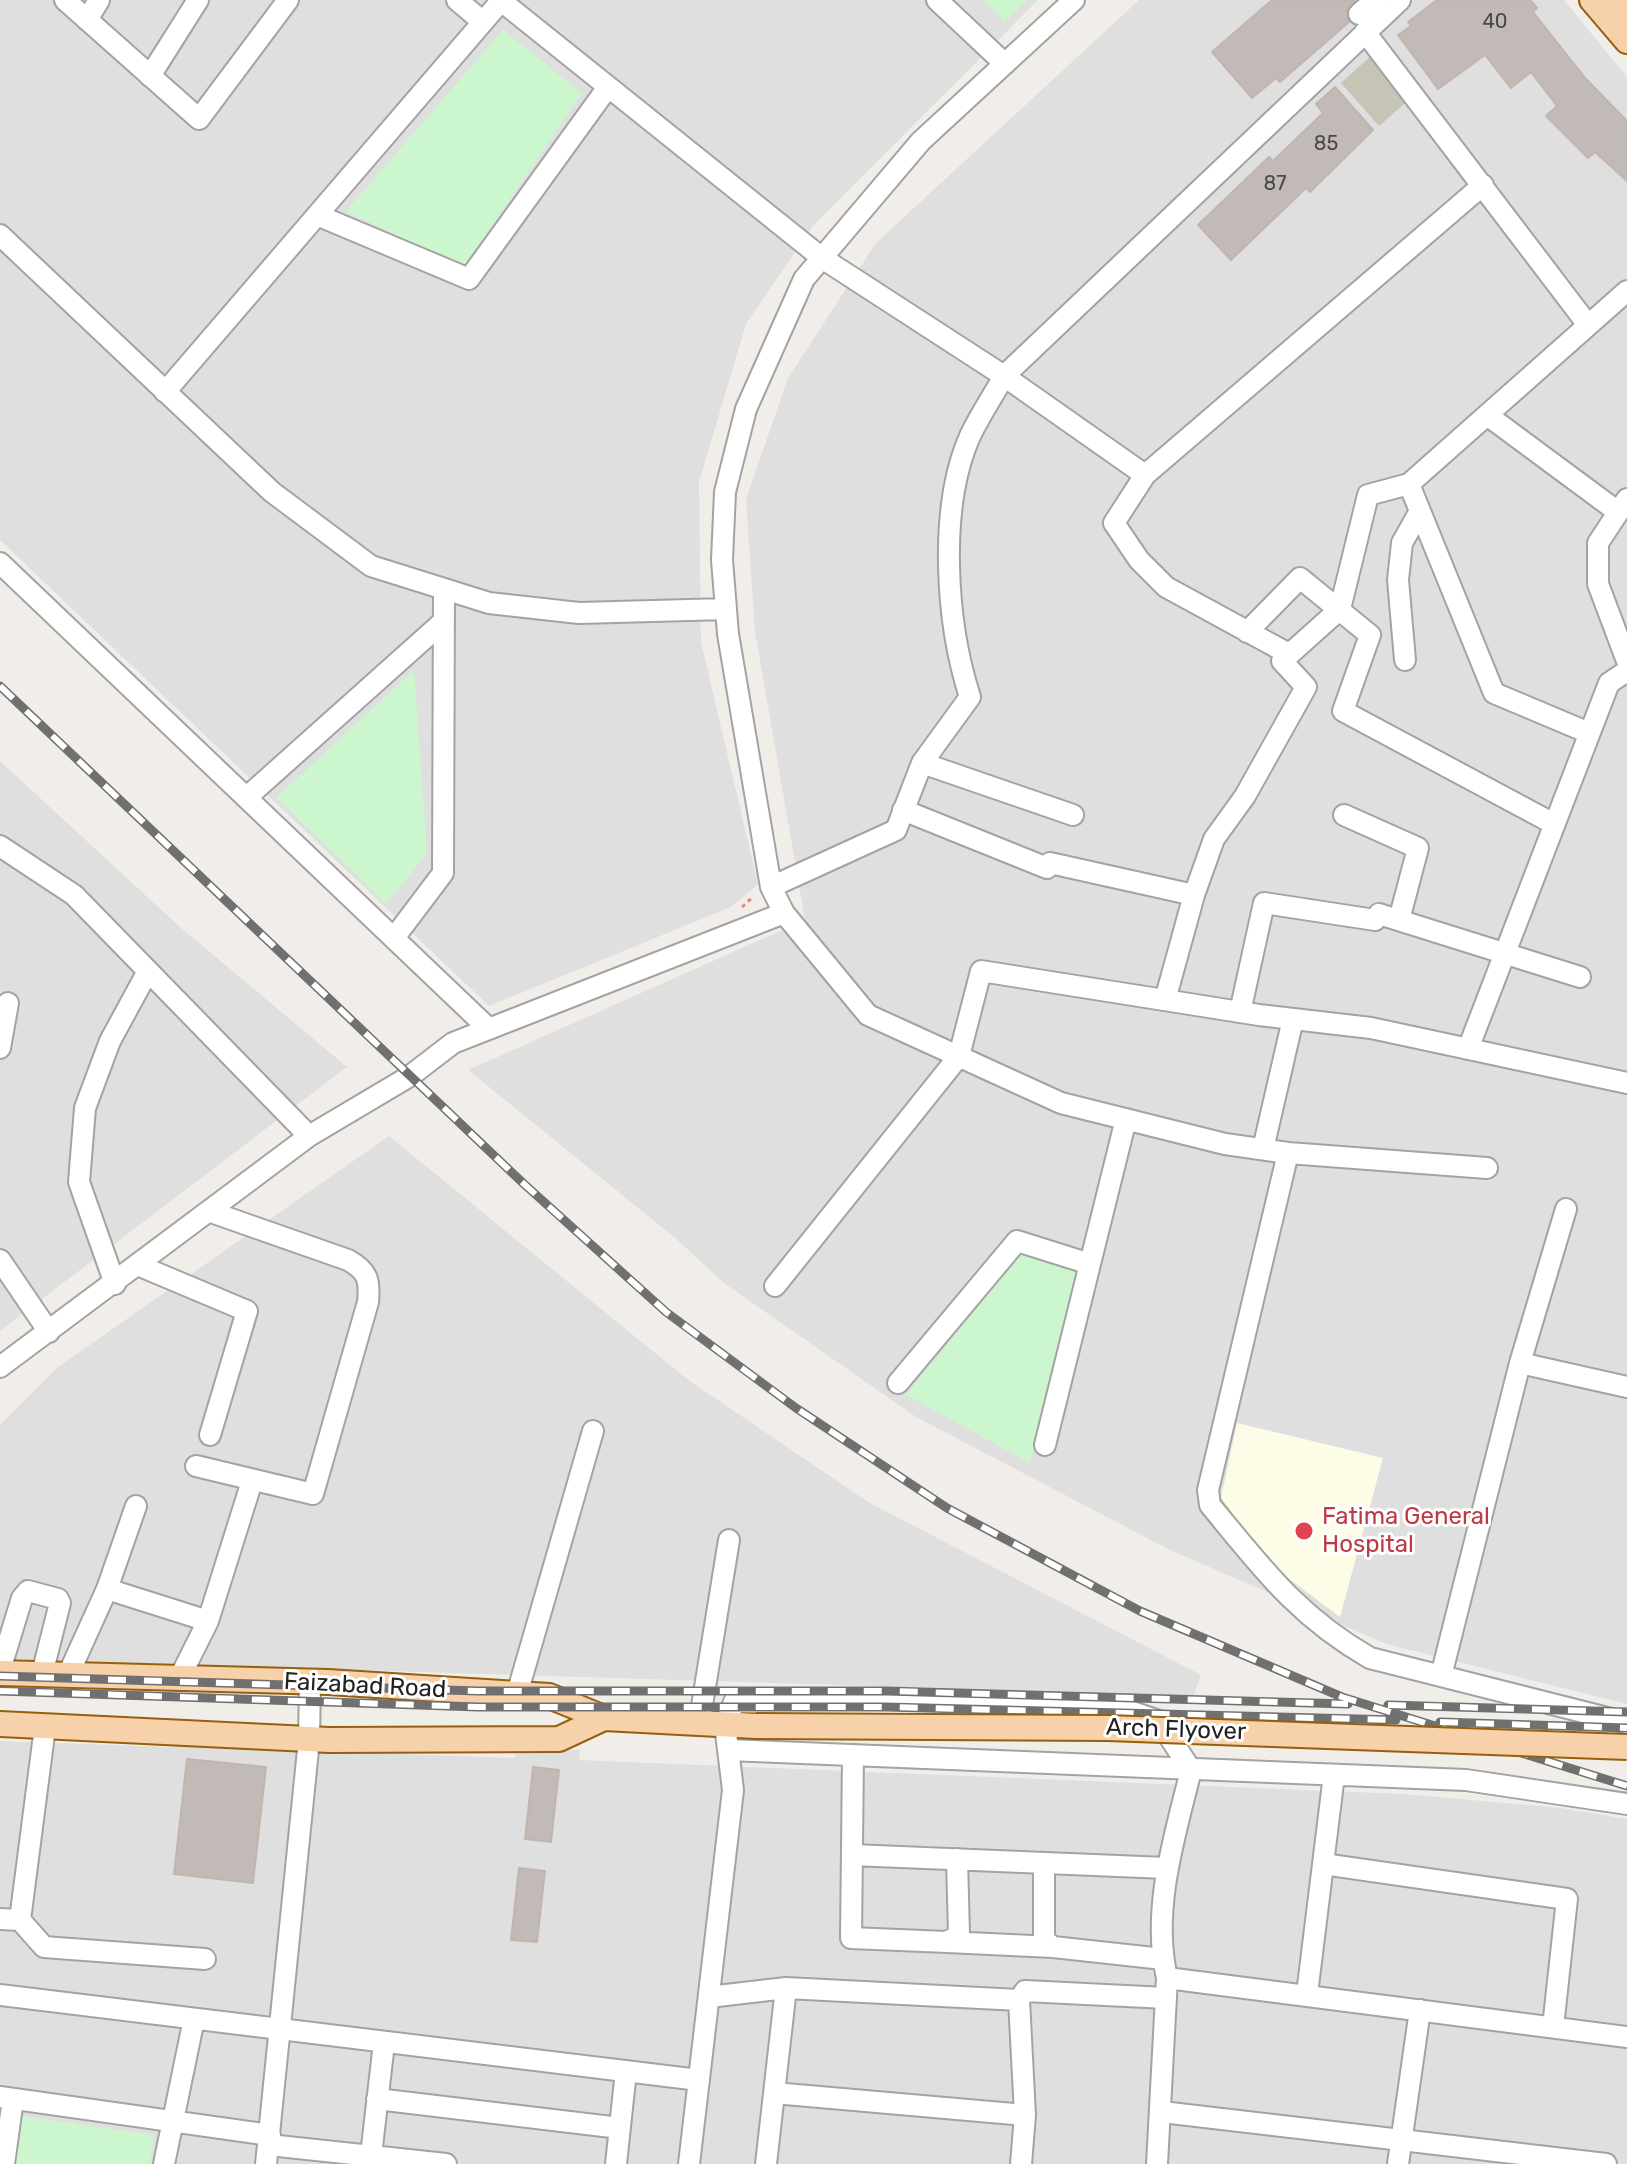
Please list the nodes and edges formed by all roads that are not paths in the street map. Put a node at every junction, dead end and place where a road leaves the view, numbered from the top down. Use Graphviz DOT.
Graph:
graph roads {
  1 [pos="65,0"];
  2 [pos="99,0"];
  3 [pos="198,0"];
  4 [pos="288,0"];
  5 [pos="457,0"];
  6 [pos="500,0"];
  7 [pos="937,0"];
  8 [pos="1074,0"];
  9 [pos="1592,0"];
  10 [pos="1615,0"];
  11 [pos="1374,13"];
  12 [pos="1627,15"];
  13 [pos="87,20"];
  14 [pos="483,22"];
  15 [pos="1627,41"];
  16 [pos="1005,64"];
  17 [pos="150,76"];
  18 [pos="608,87"];
  19 [pos="1483,185"];
  20 [pos="317,215"];
  21 [pos="0,235"];
  22 [pos="822,258"];
  23 [pos="1627,291"];
  24 [pos="1588,325"];
  25 [pos="1004,376"];
  26 [pos="165,392"];
  27 [pos="1487,415"];
  28 [pos="1145,475"];
  29 [pos="1409,484"];
  30 [pos="1623,505"];
  31 [pos="1420,511"];
  32 [pos="0,563"];
  33 [pos="444,589"];
  34 [pos="726,609"];
  35 [pos="1340,609"];
  36 [pos="444,621"];
  37 [pos="1247,632"];
  38 [pos="1289,654"];
  39 [pos="1405,660"];
  40 [pos="1627,661"];
  41 [pos="1627,671"];
  42 [pos="1589,733"];
  43 [pos="922,763"];
  44 [pos="247,797"];
  45 [pos="903,810"];
  46 [pos="1073,815"];
  47 [pos="1344,815"];
  48 [pos="1554,824"];
  49 [pos="0,846"];
  50 [pos="771,887"];
  51 [pos="1194,895"];
  52 [pos="784,913"];
  53 [pos="1399,920"];
  54 [pos="394,938"];
  55 [pos="1505,953"];
  56 [pos="148,971"];
  57 [pos="1580,977"];
  58 [pos="1165,1000"];
  59 [pos="8,1003"];
  60 [pos="1240,1012"];
  61 [pos="1292,1019"];
  62 [pos="489,1029"];
  63 [pos="0,1048"];
  64 [pos="1468,1049"];
  65 [pos="959,1056"];
  66 [pos="1627,1083"];
  67 [pos="1126,1119"];
  68 [pos="309,1136"];
  69 [pos="1263,1149"];
  70 [pos="1288,1153"];
  71 [pos="1487,1168"];
  72 [pos="1566,1209"];
  73 [pos="211,1212"];
  74 [pos="0,1260"];
  75 [pos="1090,1264"];
  76 [pos="140,1266"];
  77 [pos="115,1284"];
  78 [pos="775,1286"];
  79 [pos="49,1332"];
  80 [pos="1520,1363"];
  81 [pos="0,1367"];
  82 [pos="898,1383"];
  83 [pos="1627,1387"];
  84 [pos="593,1431"];
  85 [pos="210,1435"];
  86 [pos="1045,1445"];
  87 [pos="196,1466"];
  88 [pos="252,1481"];
  89 [pos="136,1506"];
  90 [pos="729,1540"];
  91 [pos="107,1589"];
  92 [pos="208,1621"];
  93 [pos="0,1671"];
  94 [pos="42,1674"];
  95 [pos="68,1675"];
  96 [pos="1441,1676"];
  97 [pos="179,1679"];
  98 [pos="310,1681"];
  99 [pos="517,1694"];
  100 [pos="604,1718"];
  101 [pos="1627,1723"];
  102 [pos="0,1724"];
  103 [pos="699,1724"];
  104 [pos="725,1725"];
  105 [pos="45,1727"];
  106 [pos="309,1740"];
  107 [pos="1627,1747"];
  108 [pos="728,1750"];
  109 [pos="853,1755"];
  110 [pos="1191,1770"];
  111 [pos="1334,1775"];
  112 [pos="1627,1804"];
  113 [pos="852,1855"];
  114 [pos="957,1859"];
  115 [pos="1044,1863"];
  116 [pos="1323,1864"];
  117 [pos="1166,1868"];
  118 [pos="10,1920"];
  119 [pos="947,1942"];
  120 [pos="1053,1947"];
  121 [pos="205,1959"];
  122 [pos="1165,1978"];
  123 [pos="786,1988"];
  124 [pos="1307,1994"];
  125 [pos="0,1995"];
  126 [pos="709,1997"];
  127 [pos="1019,2000"];
  128 [pos="1420,2010"];
  129 [pos="194,2019"];
  130 [pos="1553,2027"];
  131 [pos="282,2031"];
  132 [pos="1627,2037"];
  133 [pos="384,2043"];
  134 [pos="626,2071"];
  135 [pos="699,2080"];
  136 [pos="774,2093"];
  137 [pos="6,2098"];
  138 [pos="377,2099"];
  139 [pos="1162,2112"];
  140 [pos="1025,2115"];
  141 [pos="170,2121"];
  142 [pos="620,2128"];
  143 [pos="1401,2140"];
  144 [pos="268,2148"];
  145 [pos="370,2160"];
  146 [pos="4,2164"];
  147 [pos="164,2164"];
  148 [pos="446,2164"];
  149 [pos="616,2164"];
  150 [pos="689,2164"];
  151 [pos="766,2164"];
  152 [pos="1021,2164"];
  153 [pos="1157,2164"];
  154 [pos="1398,2164"];
  155 [pos="1606,2164"];
  1 -- 13 [label="street"];
  2 -- 13 [label="street"];
  3 -- 17 [label="street"];
  4 -- 17 [label="street"];
  5 -- 14 [label="street"];
  6 -- 14 [label="street"];
  6 -- 18 [label="street"];
  7 -- 16 [label="street"];
  8 -- 16 [label="street"];
  9 -- 15 [label="main road"];
  10 -- 12 [label="main road"];
  11 -- 19 [label="street"];
  11 -- 25 [label="street"];
  13 -- 17 [label="street"];
  14 -- 20 [label="street"];
  16 -- 22 [label="street"];
  18 -- 20 [label="street"];
  18 -- 22 [label="street"];
  19 -- 24 [label="street"];
  19 -- 28 [label="street"];
  20 -- 26 [label="street"];
  21 -- 26 [label="street"];
  22 -- 25 [label="street"];
  22 -- 34 [label="street"];
  23 -- 24 [label="street"];
  24 -- 27 [label="street"];
  25 -- 28 [label="street"];
  25 -- 43 [label="street"];
  26 -- 33 [label="street"];
  27 -- 29 [label="street"];
  27 -- 30 [label="street"];
  28 -- 37 [label="street"];
  29 -- 31 [label="street"];
  29 -- 35 [label="street"];
  30 -- 40 [label="street"];
  31 -- 39 [label="street"];
  31 -- 42 [label="street"];
  32 -- 44 [label="street"];
  33 -- 34 [label="street"];
  33 -- 36 [label="street"];
  34 -- 50 [label="street"];
  35 -- 37 [label="street"];
  35 -- 38 [label="street"];
  35 -- 48 [label="street"];
  36 -- 44 [label="street"];
  36 -- 54 [label="street"];
  37 -- 38 [label="street"];
  38 -- 51 [label="street"];
  41 -- 42 [label="street"];
  42 -- 48 [label="street"];
  43 -- 45 [label="street"];
  43 -- 46 [label="street"];
  44 -- 54 [label="street"];
  45 -- 50 [label="street"];
  45 -- 51 [label="street"];
  47 -- 53 [label="street"];
  48 -- 55 [label="street"];
  49 -- 56 [label="street"];
  50 -- 52 [label="street"];
  51 -- 58 [label="street"];
  52 -- 62 [label="street"];
  52 -- 65 [label="street"];
  53 -- 55 [label="street"];
  53 -- 60 [label="street"];
  54 -- 62 [label="street"];
  55 -- 57 [label="street"];
  55 -- 64 [label="street"];
  56 -- 68 [label="street"];
  56 -- 77 [label="street"];
  58 -- 60 [label="street"];
  58 -- 65 [label="street"];
  59 -- 63 [label="street"];
  60 -- 61 [label="street"];
  61 -- 64 [label="street"];
  61 -- 69 [label="street"];
  62 -- 68 [label="street"];
  64 -- 66 [label="street"];
  65 -- 67 [label="street"];
  65 -- 78 [label="street"];
  67 -- 69 [label="street"];
  67 -- 75 [label="street"];
  68 -- 73 [label="street"];
  69 -- 70 [label="street"];
  70 -- 71 [label="street"];
  70 -- 96 [label="street"];
  72 -- 80 [label="street"];
  73 -- 76 [label="street"];
  73 -- 88 [label="street"];
  74 -- 79 [label="street"];
  75 -- 82 [label="street"];
  75 -- 86 [label="street"];
  76 -- 77 [label="street"];
  76 -- 85 [label="street"];
  77 -- 79 [label="street"];
  79 -- 81 [label="street"];
  80 -- 83 [label="street"];
  80 -- 96 [label="street"];
  84 -- 99 [label="street"];
  87 -- 88 [label="street"];
  88 -- 92 [label="street"];
  89 -- 91 [label="street"];
  90 -- 103 [label="street"];
  91 -- 92 [label="street"];
  91 -- 95 [label="street"];
  92 -- 97 [label="street"];
  93 -- 94 [label="main road, Faizabad Road"];
  93 -- 94 [label="street"];
  94 -- 95 [label="main road, Faizabad Road"];
  95 -- 97 [label="main road, Faizabad Road"];
  96 -- 101 [label="street"];
  97 -- 98 [label="main road, Faizabad Road"];
  98 -- 99 [label="main road, Faizabad Road"];
  98 -- 106 [label="street"];
  99 -- 100 [label="main road, Faizabad Road"];
  100 -- 103 [label="main road, Faizabad Road"];
  100 -- 106 [label="main road"];
  102 -- 105 [label="main road"];
  103 -- 104 [label="main road, Faizabad Road"];
  104 -- 107 [label="main road, Arch Flyover, bridge"];
  104 -- 108 [label="street"];
  104 -- 110 [label="street"];
  105 -- 106 [label="main road"];
  105 -- 118 [label="street"];
  106 -- 131 [label="street"];
  108 -- 109 [label="street"];
  108 -- 126 [label="street"];
  109 -- 110 [label="street"];
  109 -- 113 [label="street"];
  110 -- 111 [label="street"];
  110 -- 117 [label="street"];
  111 -- 112 [label="street"];
  111 -- 116 [label="street"];
  113 -- 114 [label="street"];
  113 -- 119 [label="street"];
  114 -- 115 [label="street"];
  114 -- 119 [label="street"];
  115 -- 117 [label="street"];
  115 -- 120 [label="street"];
  116 -- 124 [label="street"];
  116 -- 130 [label="street"];
  117 -- 122 [label="street"];
  118 -- 121 [label="street"];
  119 -- 120 [label="street"];
  120 -- 122 [label="street"];
  122 -- 124 [label="street"];
  122 -- 127 [label="street"];
  122 -- 139 [label="street"];
  123 -- 126 [label="street"];
  123 -- 127 [label="street"];
  123 -- 136 [label="street"];
  124 -- 128 [label="street"];
  125 -- 129 [label="street"];
  126 -- 135 [label="street"];
  127 -- 140 [label="street"];
  128 -- 130 [label="street"];
  128 -- 143 [label="street"];
  129 -- 131 [label="street"];
  129 -- 141 [label="street"];
  130 -- 132 [label="street"];
  131 -- 133 [label="street"];
  131 -- 144 [label="street"];
  133 -- 134 [label="street"];
  133 -- 138 [label="street"];
  134 -- 135 [label="street"];
  134 -- 142 [label="street"];
  135 -- 150 [label="street"];
  136 -- 140 [label="street"];
  136 -- 151 [label="street"];
  137 -- 141 [label="street"];
  137 -- 146 [label="street"];
  138 -- 142 [label="street"];
  138 -- 145 [label="street"];
  139 -- 143 [label="street"];
  139 -- 153 [label="street"];
  140 -- 152 [label="street"];
  141 -- 144 [label="street"];
  141 -- 147 [label="street"];
  142 -- 149 [label="street"];
  143 -- 154 [label="street"];
  143 -- 155 [label="street"];
  144 -- 145 [label="street"];
  145 -- 148 [label="street"];
}
